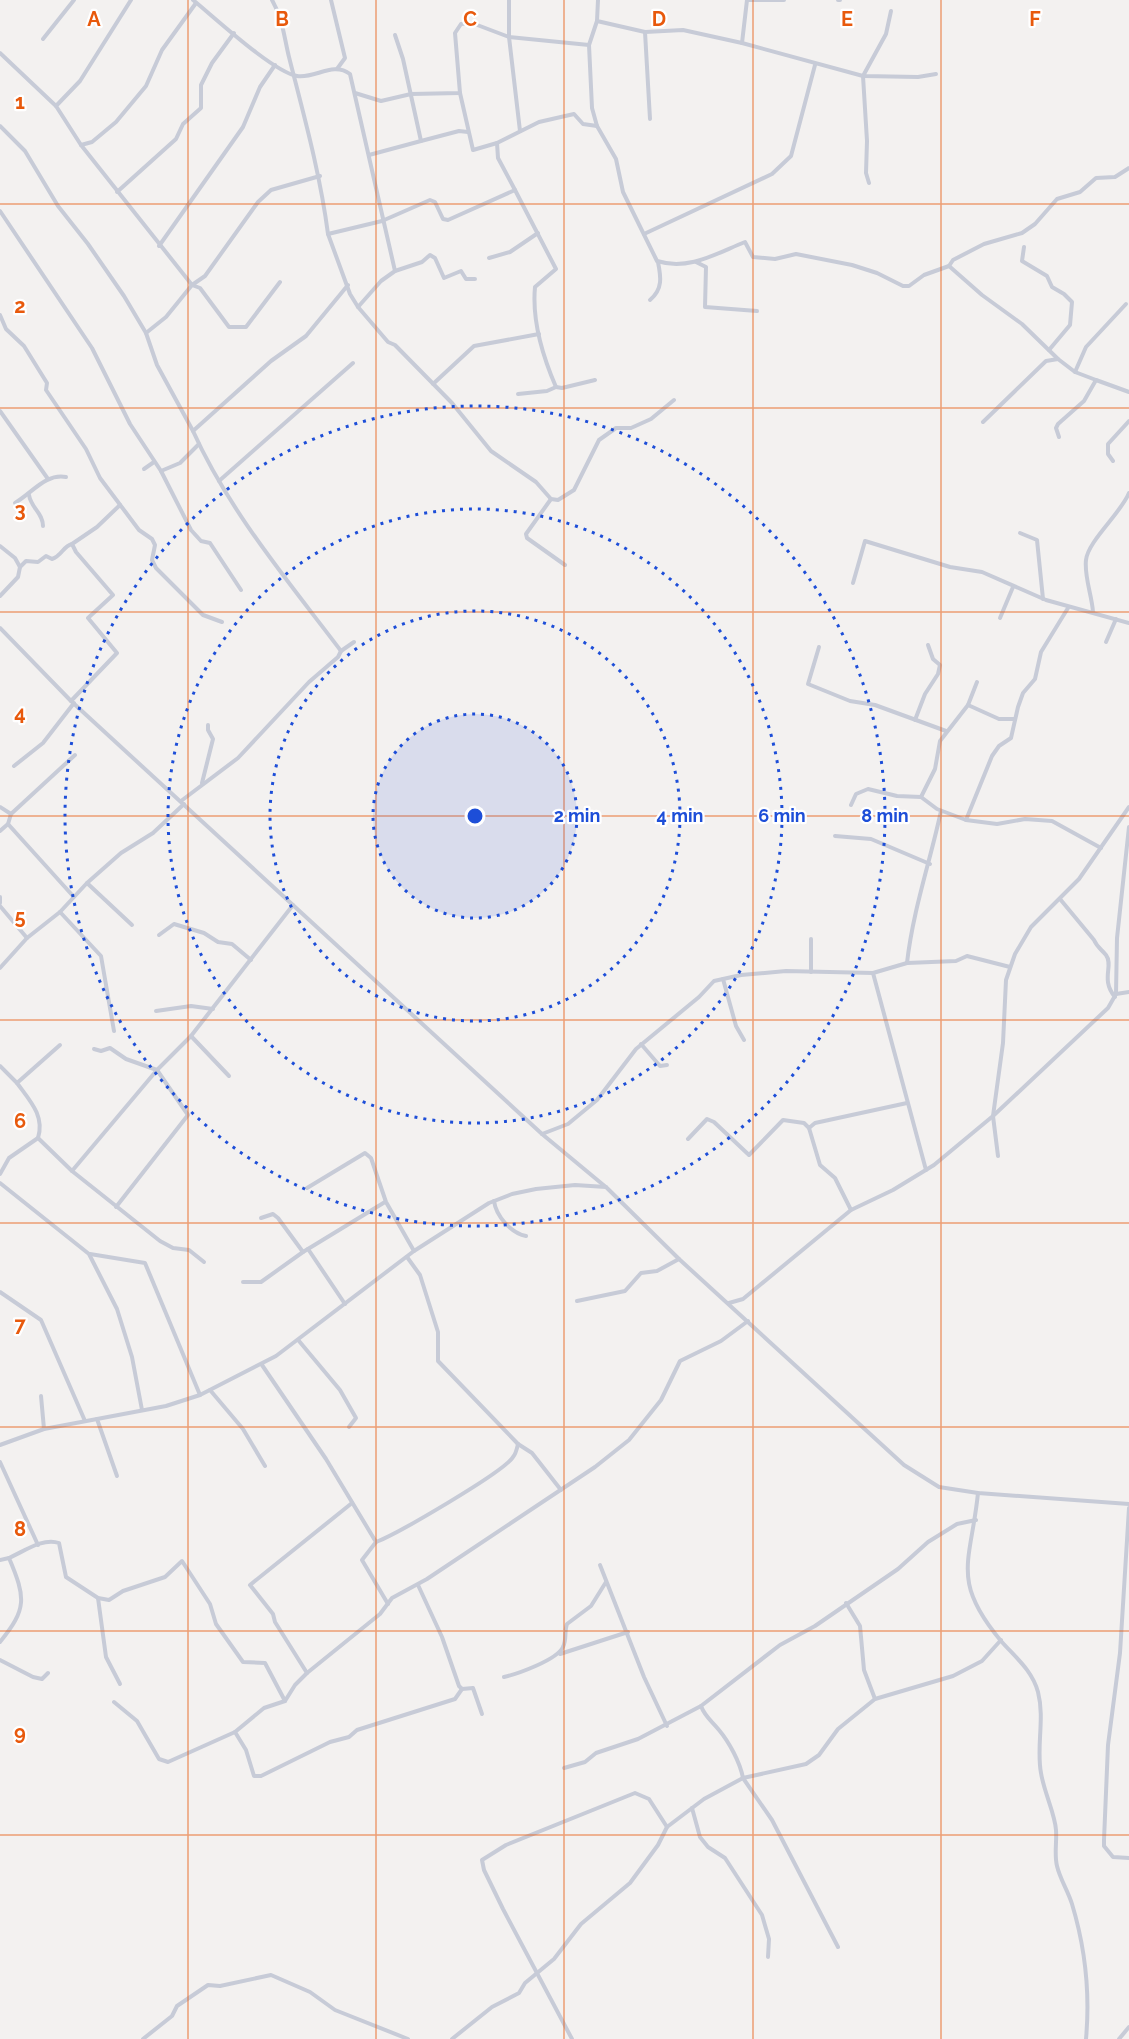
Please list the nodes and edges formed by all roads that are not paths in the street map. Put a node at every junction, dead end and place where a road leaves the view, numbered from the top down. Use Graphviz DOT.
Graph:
graph roads {
  1 [pos="74,0"];
  2 [pos="131,0"];
  3 [pos="272,0"];
  4 [pos="331,0"];
  5 [pos="509,0"];
  6 [pos="598,0"];
  7 [pos="747,0"];
  8 [pos="784,0"];
  9 [pos="194,1"];
  10 [pos="891,11"];
  11 [pos="597,21"];
  12 [pos="645,32"];
  13 [pos="234,33"];
  14 [pos="395,35"];
  15 [pos="509,37"];
  16 [pos="43,39"];
  17 [pos="742,43"];
  18 [pos="589,45"];
  19 [pos="0,53"];
  20 [pos="275,65"];
  21 [pos="815,65"];
  22 [pos="336,70"];
  23 [pos="936,74"];
  24 [pos="296,76"];
  25 [pos="863,76"];
  26 [pos="354,92"];
  27 [pos="460,93"];
  28 [pos="411,94"];
  29 [pos="56,106"];
  30 [pos="650,118"];
  31 [pos="0,126"];
  32 [pos="597,126"];
  33 [pos="520,131"];
  34 [pos="468,132"];
  35 [pos="421,141"];
  36 [pos="497,143"];
  37 [pos="81,145"];
  38 [pos="369,155"];
  39 [pos="1129,168"];
  40 [pos="320,176"];
  41 [pos="869,183"];
  42 [pos="515,190"];
  43 [pos="117,192"];
  44 [pos="0,211"];
  45 [pos="382,221"];
  46 [pos="538,233"];
  47 [pos="328,234"];
  48 [pos="644,234"];
  49 [pos="159,246"];
  50 [pos="1024,246"];
  51 [pos="489,258"];
  52 [pos="657,261"];
  53 [pos="695,262"];
  54 [pos="949,266"];
  55 [pos="395,271"];
  56 [pos="476,279"];
  57 [pos="280,282"];
  58 [pos="192,285"];
  59 [pos="348,285"];
  60 [pos="650,300"];
  61 [pos="1126,304"];
  62 [pos="358,307"];
  63 [pos="757,311"];
  64 [pos="0,315"];
  65 [pos="146,333"];
  66 [pos="539,334"];
  67 [pos="1049,350"];
  68 [pos="1058,358"];
  69 [pos="353,363"];
  70 [pos="1075,372"];
  71 [pos="1096,380"];
  72 [pos="595,381"];
  73 [pos="433,384"];
  74 [pos="556,387"];
  75 [pos="1129,392"];
  76 [pos="518,394"];
  77 [pos="674,400"];
  78 [pos="0,411"];
  79 [pos="1129,421"];
  80 [pos="983,422"];
  81 [pos="193,431"];
  82 [pos="1059,437"];
  83 [pos="199,444"];
  84 [pos="1113,461"];
  85 [pos="154,462"];
  86 [pos="144,469"];
  87 [pos="161,471"];
  88 [pos="66,477"];
  89 [pos="48,478"];
  90 [pos="219,481"];
  91 [pos="1129,493"];
  92 [pos="29,495"];
  93 [pos="551,499"];
  94 [pos="15,503"];
  95 [pos="120,505"];
  96 [pos="42,526"];
  97 [pos="1020,534"];
  98 [pos="72,544"];
  99 [pos="0,546"];
  100 [pos="565,565"];
  101 [pos="20,567"];
  102 [pos="854,583"];
  103 [pos="1013,587"];
  104 [pos="241,590"];
  105 [pos="0,596"];
  106 [pos="1043,599"];
  107 [pos="1068,608"];
  108 [pos="1093,612"];
  109 [pos="1000,618"];
  110 [pos="1116,619"];
  111 [pos="222,622"];
  112 [pos="1129,623"];
  113 [pos="0,628"];
  114 [pos="354,642"];
  115 [pos="1106,642"];
  116 [pos="928,645"];
  117 [pos="819,647"];
  118 [pos="341,651"];
  119 [pos="977,682"];
  120 [pos="73,702"];
  121 [pos="968,705"];
  122 [pos="1015,718"];
  123 [pos="915,720"];
  124 [pos="208,724"];
  125 [pos="946,731"];
  126 [pos="75,755"];
  127 [pos="14,766"];
  128 [pos="202,784"];
  129 [pos="921,797"];
  130 [pos="182,803"];
  131 [pos="851,805"];
  132 [pos="0,807"];
  133 [pos="1129,807"];
  134 [pos="941,811"];
  135 [pos="11,814"];
  136 [pos="966,820"];
  137 [pos="8,824"];
  138 [pos="1129,827"];
  139 [pos="0,831"];
  140 [pos="835,836"];
  141 [pos="1101,848"];
  142 [pos="930,864"];
  143 [pos="87,882"];
  144 [pos="73,896"];
  145 [pos="0,897"];
  146 [pos="1060,899"];
  147 [pos="0,904"];
  148 [pos="293,904"];
  149 [pos="60,912"];
  150 [pos="132,925"];
  151 [pos="159,935"];
  152 [pos="27,938"];
  153 [pos="812,939"];
  154 [pos="251,960"];
  155 [pos="907,963"];
  156 [pos="1010,967"];
  157 [pos="0,968"];
  158 [pos="812,972"];
  159 [pos="873,974"];
  160 [pos="723,979"];
  161 [pos="1129,992"];
  162 [pos="1115,996"];
  163 [pos="213,1009"];
  164 [pos="156,1011"];
  165 [pos="114,1031"];
  166 [pos="191,1036"];
  167 [pos="744,1040"];
  168 [pos="641,1044"];
  169 [pos="60,1045"];
  170 [pos="94,1049"];
  171 [pos="667,1065"];
  172 [pos="0,1066"];
  173 [pos="157,1070"];
  174 [pos="229,1076"];
  175 [pos="17,1083"];
  176 [pos="907,1103"];
  177 [pos="993,1116"];
  178 [pos="809,1128"];
  179 [pos="542,1134"];
  180 [pos="38,1138"];
  181 [pos="688,1139"];
  182 [pos="998,1156"];
  183 [pos="926,1170"];
  184 [pos="72,1171"];
  185 [pos="0,1174"];
  186 [pos="0,1183"];
  187 [pos="307,1188"];
  188 [pos="607,1188"];
  189 [pos="494,1201"];
  190 [pos="386,1202"];
  191 [pos="116,1207"];
  192 [pos="851,1210"];
  193 [pos="261,1218"];
  194 [pos="526,1236"];
  195 [pos="309,1249"];
  196 [pos="414,1251"];
  197 [pos="303,1252"];
  198 [pos="89,1254"];
  199 [pos="407,1257"];
  200 [pos="679,1259"];
  201 [pos="204,1262"];
  202 [pos="243,1282"];
  203 [pos="0,1292"];
  204 [pos="743,1299"];
  205 [pos="577,1301"];
  206 [pos="345,1304"];
  207 [pos="729,1304"];
  208 [pos="738,1312"];
  209 [pos="748,1321"];
  210 [pos="299,1341"];
  211 [pos="262,1365"];
  212 [pos="210,1390"];
  213 [pos="200,1395"];
  214 [pos="41,1396"];
  215 [pos="142,1410"];
  216 [pos="97,1419"];
  217 [pos="85,1421"];
  218 [pos="349,1427"];
  219 [pos="44,1429"];
  220 [pos="518,1444"];
  221 [pos="0,1445"];
  222 [pos="0,1462"];
  223 [pos="265,1467"];
  224 [pos="117,1476"];
  225 [pos="561,1490"];
  226 [pos="978,1493"];
  227 [pos="352,1503"];
  228 [pos="1129,1506"];
  229 [pos="976,1520"];
  230 [pos="376,1542"];
  231 [pos="38,1545"];
  232 [pos="9,1558"];
  233 [pos="0,1560"];
  234 [pos="600,1565"];
  235 [pos="607,1581"];
  236 [pos="418,1585"];
  237 [pos="98,1598"];
  238 [pos="846,1603"];
  239 [pos="388,1604"];
  240 [pos="628,1632"];
  241 [pos="1001,1640"];
  242 [pos="0,1642"];
  243 [pos="559,1654"];
  244 [pos="0,1660"];
  245 [pos="48,1673"];
  246 [pos="308,1673"];
  247 [pos="504,1677"];
  248 [pos="120,1684"];
  249 [pos="462,1689"];
  250 [pos="875,1699"];
  251 [pos="285,1701"];
  252 [pos="114,1702"];
  253 [pos="701,1706"];
  254 [pos="482,1714"];
  255 [pos="668,1726"];
  256 [pos="235,1732"];
  257 [pos="564,1768"];
  258 [pos="743,1778"];
  259 [pos="692,1808"];
  260 [pos="667,1827"];
  261 [pos="1129,1858"];
  262 [pos="838,1947"];
  263 [pos="768,1957"];
  264 [pos="538,1972"];
  265 [pos="1129,2027"];
  266 [pos="143,2039"];
  267 [pos="408,2039"];
  268 [pos="452,2039"];
  269 [pos="572,2039"];
  270 [pos="1086,2039"];
  271 [pos="1119,2039"];
  1 -- 16 [label="street"];
  2 -- 29 [label="street"];
  3 -- 24 [label="street"];
  4 -- 22 [label="street"];
  5 -- 15 [label="street"];
  6 -- 11 [label="street"];
  7 -- 8 [label="street"];
  7 -- 17 [label="street"];
  9 -- 13 [label="street"];
  9 -- 37 [label="street"];
  10 -- 25 [label="street"];
  11 -- 12 [label="street"];
  11 -- 18 [label="street"];
  12 -- 17 [label="street"];
  12 -- 30 [label="street"];
  13 -- 20 [label="street"];
  13 -- 43 [label="street"];
  14 -- 28 [label="street"];
  15 -- 18 [label="street"];
  15 -- 27 [label="street"];
  15 -- 33 [label="street"];
  17 -- 21 [label="street"];
  18 -- 32 [label="street"];
  19 -- 29 [label="street"];
  20 -- 24 [label="street"];
  20 -- 49 [label="street"];
  21 -- 25 [label="street"];
  21 -- 48 [label="street"];
  22 -- 24 [label="street"];
  22 -- 26 [label="street"];
  23 -- 25 [label="street"];
  24 -- 40 [label="street"];
  25 -- 41 [label="street"];
  26 -- 28 [label="street"];
  26 -- 38 [label="street"];
  27 -- 28 [label="street"];
  27 -- 34 [label="street"];
  28 -- 35 [label="street"];
  29 -- 37 [label="street"];
  31 -- 65 [label="street"];
  32 -- 33 [label="street"];
  32 -- 48 [label="street"];
  33 -- 36 [label="street"];
  34 -- 35 [label="street"];
  34 -- 36 [label="street"];
  35 -- 38 [label="street"];
  36 -- 42 [label="street"];
  37 -- 43 [label="street"];
  38 -- 45 [label="street"];
  39 -- 54 [label="street"];
  40 -- 47 [label="street"];
  40 -- 58 [label="street"];
  42 -- 45 [label="street"];
  42 -- 46 [label="street"];
  43 -- 49 [label="street"];
  44 -- 85 [label="street"];
  45 -- 47 [label="street"];
  45 -- 55 [label="street"];
  46 -- 51 [label="street"];
  46 -- 66 [label="street"];
  47 -- 59 [label="street"];
  48 -- 52 [label="street"];
  49 -- 58 [label="street"];
  50 -- 67 [label="street"];
  52 -- 53 [label="street"];
  52 -- 60 [label="street"];
  53 -- 54 [label="street"];
  53 -- 63 [label="street"];
  54 -- 67 [label="street"];
  55 -- 56 [label="street"];
  55 -- 62 [label="street"];
  57 -- 58 [label="street"];
  58 -- 65 [label="street"];
  59 -- 62 [label="street"];
  59 -- 81 [label="street"];
  61 -- 70 [label="street"];
  62 -- 73 [label="street"];
  64 -- 95 [label="street"];
  65 -- 81 [label="street"];
  66 -- 73 [label="street"];
  66 -- 74 [label="street"];
  67 -- 68 [label="street"];
  68 -- 70 [label="street"];
  68 -- 80 [label="street"];
  69 -- 90 [label="street"];
  70 -- 71 [label="street"];
  71 -- 75 [label="street"];
  71 -- 82 [label="street"];
  72 -- 74 [label="street"];
  73 -- 93 [label="street"];
  74 -- 76 [label="street"];
  77 -- 93 [label="street"];
  78 -- 89 [label="street"];
  79 -- 84 [label="street"];
  81 -- 83 [label="street"];
  83 -- 87 [label="street"];
  83 -- 90 [label="street"];
  85 -- 86 [label="street"];
  85 -- 87 [label="street"];
  87 -- 104 [label="street"];
  88 -- 89 [label="street"];
  89 -- 92 [label="street"];
  90 -- 118 [label="street"];
  91 -- 108 [label="street"];
  92 -- 94 [label="street"];
  92 -- 96 [label="street"];
  93 -- 100 [label="street"];
  95 -- 98 [label="street"];
  95 -- 111 [label="street"];
  97 -- 106 [label="street"];
  98 -- 101 [label="street"];
  98 -- 120 [label="street"];
  99 -- 101 [label="street"];
  101 -- 105 [label="street"];
  102 -- 103 [label="street"];
  103 -- 106 [label="street"];
  103 -- 109 [label="street"];
  106 -- 107 [label="street"];
  107 -- 108 [label="street"];
  107 -- 122 [label="street"];
  108 -- 110 [label="street"];
  110 -- 112 [label="street"];
  110 -- 115 [label="street"];
  113 -- 120 [label="street"];
  114 -- 118 [label="street"];
  116 -- 123 [label="street"];
  117 -- 123 [label="street"];
  118 -- 128 [label="street"];
  119 -- 121 [label="street"];
  120 -- 127 [label="street"];
  120 -- 130 [label="street"];
  121 -- 122 [label="street"];
  121 -- 125 [label="street"];
  122 -- 136 [label="street"];
  123 -- 125 [label="street"];
  124 -- 128 [label="street"];
  125 -- 129 [label="street"];
  126 -- 135 [label="street"];
  128 -- 130 [label="street"];
  129 -- 131 [label="street"];
  129 -- 134 [label="street"];
  130 -- 143 [label="street"];
  130 -- 148 [label="street"];
  132 -- 135 [label="street"];
  133 -- 141 [label="street"];
  134 -- 136 [label="street"];
  134 -- 142 [label="street"];
  135 -- 137 [label="street"];
  136 -- 141 [label="street"];
  137 -- 139 [label="street"];
  137 -- 144 [label="street"];
  138 -- 162 [label="street"];
  140 -- 142 [label="street"];
  141 -- 146 [label="street"];
  142 -- 155 [label="street"];
  143 -- 144 [label="street"];
  143 -- 150 [label="street"];
  144 -- 149 [label="street"];
  145 -- 147 [label="street"];
  146 -- 156 [label="street"];
  146 -- 162 [label="street"];
  147 -- 152 [label="street"];
  148 -- 154 [label="street"];
  148 -- 179 [label="street"];
  149 -- 152 [label="street"];
  149 -- 165 [label="street"];
  151 -- 154 [label="street"];
  152 -- 157 [label="street"];
  153 -- 158 [label="street"];
  154 -- 163 [label="street"];
  155 -- 156 [label="street"];
  155 -- 159 [label="street"];
  156 -- 177 [label="street"];
  158 -- 159 [label="street"];
  158 -- 160 [label="street"];
  159 -- 176 [label="street"];
  160 -- 167 [label="street"];
  160 -- 168 [label="street"];
  161 -- 162 [label="street"];
  162 -- 177 [label="street"];
  163 -- 164 [label="street"];
  163 -- 166 [label="street"];
  166 -- 173 [label="street"];
  166 -- 174 [label="street"];
  168 -- 171 [label="street"];
  168 -- 179 [label="street"];
  169 -- 175 [label="street"];
  170 -- 173 [label="street"];
  172 -- 175 [label="street"];
  173 -- 184 [label="street"];
  173 -- 191 [label="street"];
  175 -- 180 [label="street"];
  176 -- 178 [label="street"];
  176 -- 183 [label="street"];
  177 -- 182 [label="street"];
  177 -- 183 [label="street"];
  178 -- 181 [label="street"];
  178 -- 192 [label="street"];
  179 -- 188 [label="street"];
  180 -- 184 [label="street"];
  180 -- 185 [label="street"];
  183 -- 192 [label="street"];
  184 -- 191 [label="street"];
  186 -- 198 [label="street"];
  187 -- 190 [label="street"];
  188 -- 189 [label="street"];
  188 -- 200 [label="street"];
  189 -- 194 [label="street"];
  189 -- 196 [label="street"];
  190 -- 195 [label="street"];
  190 -- 196 [label="street"];
  191 -- 201 [label="street"];
  192 -- 204 [label="street"];
  193 -- 197 [label="street"];
  195 -- 197 [label="street"];
  195 -- 206 [label="street"];
  196 -- 199 [label="street"];
  197 -- 202 [label="street"];
  198 -- 213 [label="street"];
  198 -- 215 [label="street"];
  199 -- 206 [label="street"];
  199 -- 220 [label="street"];
  200 -- 205 [label="street"];
  200 -- 207 [label="street"];
  203 -- 217 [label="street"];
  204 -- 207 [label="street"];
  204 -- 208 [label="street"];
  206 -- 210 [label="street"];
  207 -- 208 [label="street"];
  208 -- 209 [label="street"];
  209 -- 225 [label="street"];
  209 -- 226 [label="street"];
  210 -- 211 [label="street"];
  210 -- 218 [label="street"];
  211 -- 212 [label="street"];
  211 -- 227 [label="street"];
  212 -- 213 [label="street"];
  212 -- 223 [label="street"];
  213 -- 215 [label="street"];
  214 -- 219 [label="street"];
  215 -- 216 [label="street"];
  216 -- 217 [label="street"];
  216 -- 224 [label="street"];
  217 -- 219 [label="street"];
  219 -- 221 [label="street"];
  220 -- 225 [label="street"];
  220 -- 230 [label="street"];
  222 -- 231 [label="street"];
  225 -- 236 [label="street"];
  226 -- 228 [label="street"];
  226 -- 229 [label="street"];
  227 -- 230 [label="street"];
  227 -- 246 [label="street"];
  228 -- 261 [label="street"];
  229 -- 238 [label="street"];
  229 -- 241 [label="street"];
  230 -- 239 [label="street"];
  231 -- 232 [label="street"];
  231 -- 237 [label="street"];
  232 -- 233 [label="street"];
  232 -- 242 [label="street"];
  234 -- 235 [label="street"];
  235 -- 240 [label="street"];
  235 -- 243 [label="street"];
  236 -- 239 [label="street"];
  236 -- 249 [label="street"];
  237 -- 248 [label="street"];
  237 -- 251 [label="street"];
  238 -- 250 [label="street"];
  238 -- 253 [label="street"];
  239 -- 246 [label="street"];
  240 -- 243 [label="street"];
  240 -- 255 [label="street"];
  241 -- 250 [label="street"];
  241 -- 270 [label="street"];
  243 -- 247 [label="street"];
  244 -- 245 [label="street"];
  246 -- 251 [label="street"];
  249 -- 254 [label="street"];
  249 -- 256 [label="street"];
  250 -- 258 [label="street"];
  251 -- 256 [label="street"];
  252 -- 256 [label="street"];
  253 -- 255 [label="street"];
  253 -- 258 [label="street"];
  255 -- 257 [label="street"];
  258 -- 259 [label="street"];
  258 -- 262 [label="street"];
  259 -- 260 [label="street"];
  259 -- 263 [label="street"];
  260 -- 264 [label="street"];
  260 -- 264 [label="street"];
  264 -- 268 [label="street"];
  264 -- 269 [label="street"];
  265 -- 271 [label="street"];
  266 -- 267 [label="street"];
}
